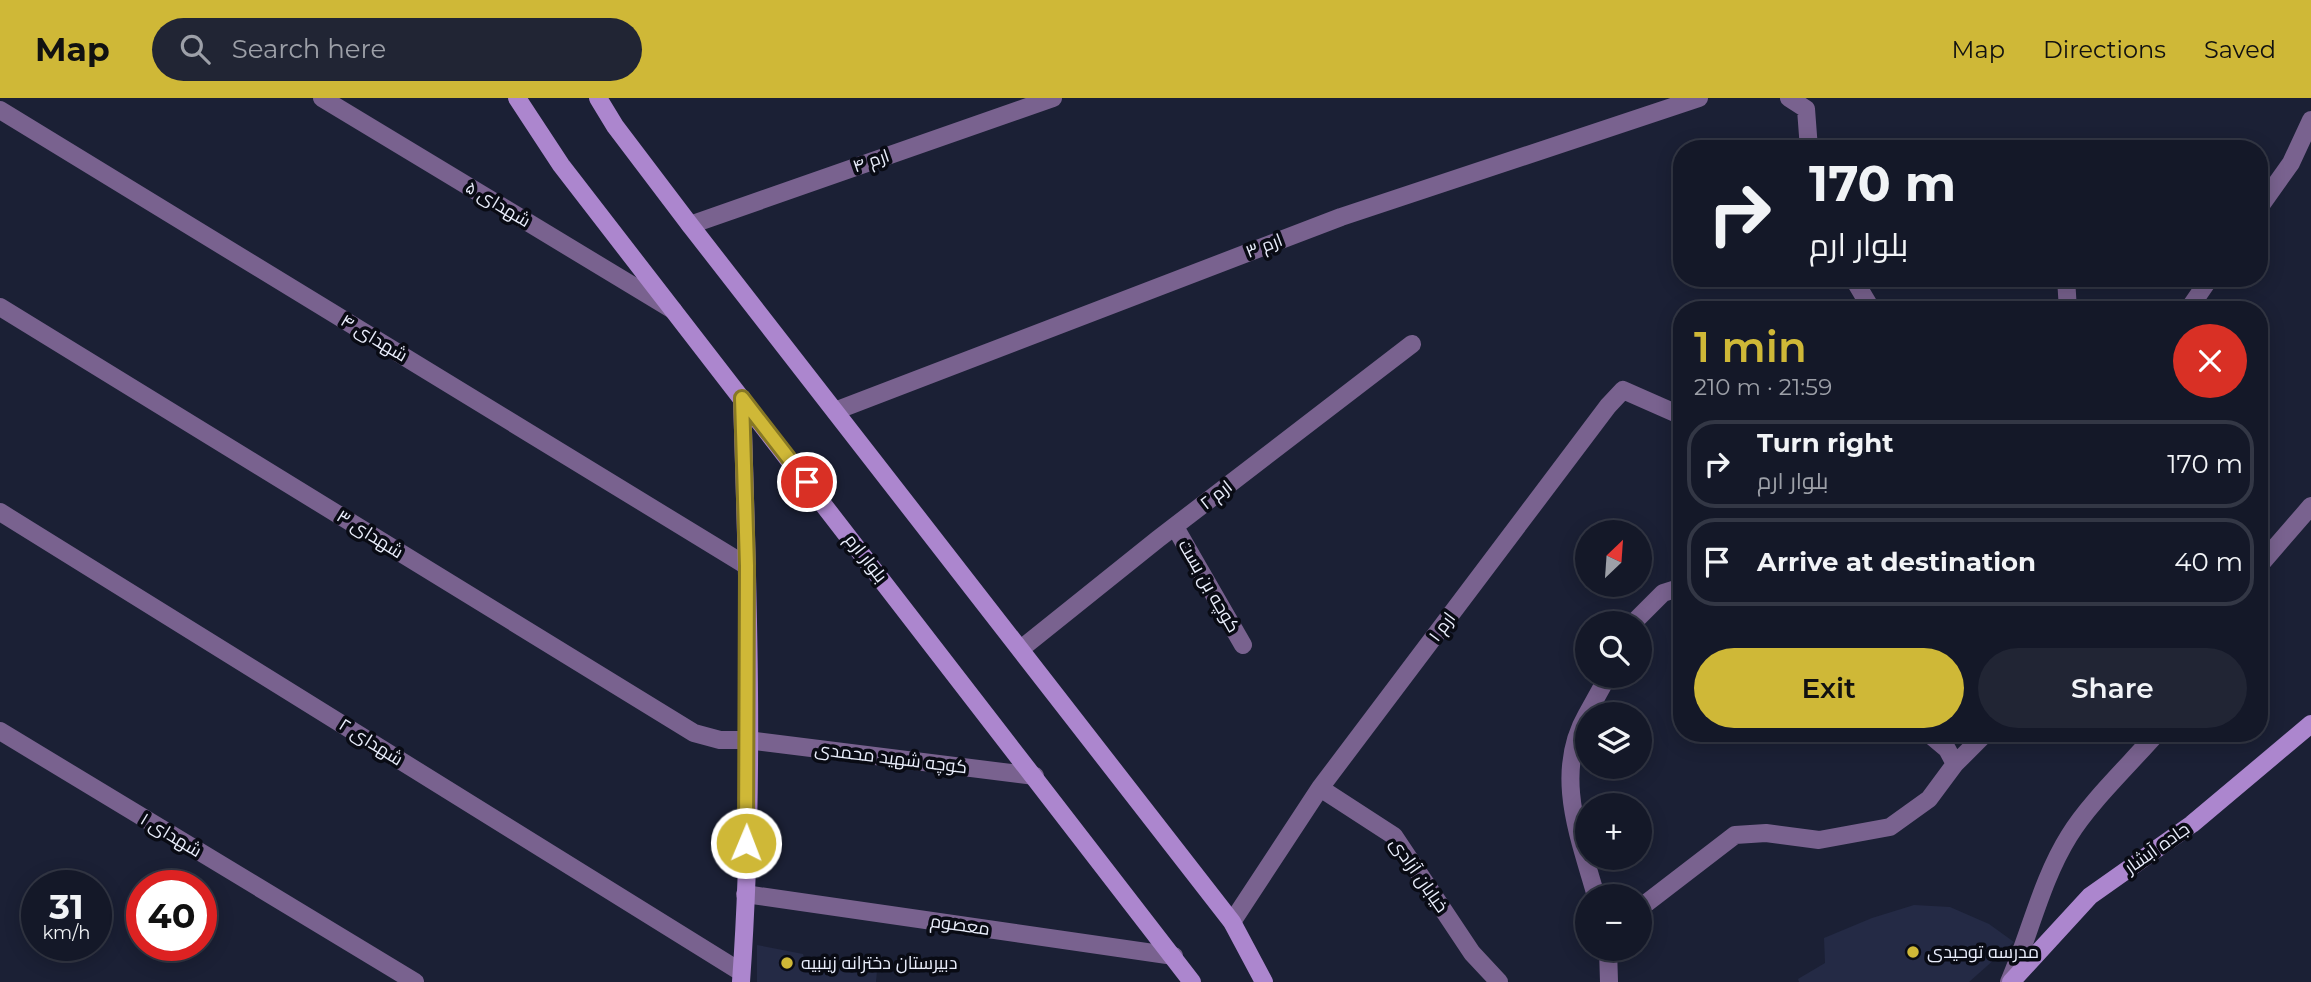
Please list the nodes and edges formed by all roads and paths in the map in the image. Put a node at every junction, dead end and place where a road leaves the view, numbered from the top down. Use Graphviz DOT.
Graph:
graph roads {
  1 [pos="322,98"];
  2 [pos="517,98"];
  3 [pos="598,98"];
  4 [pos="1053,98"];
  5 [pos="1699,98"];
  6 [pos="1789,98"];
  7 [pos="0,110"];
  8 [pos="2311,120"];
  9 [pos="1808,140"];
  10 [pos="2311,150"];
  11 [pos="2291,163"];
  12 [pos="2268,195"];
  13 [pos="690,225"];
  14 [pos="0,307"];
  15 [pos="674,310"];
  16 [pos="1412,344"];
  17 [pos="742,398"];
  18 [pos="835,411"];
  19 [pos="1673,412"];
  20 [pos="2311,506"];
  21 [pos="0,512"];
  22 [pos="1175,527"];
  23 [pos="2268,556"];
  24 [pos="747,566"];
  25 [pos="1673,590"];
  26 [pos="1645,611"];
  27 [pos="1243,645"];
  28 [pos="1022,649"];
  29 [pos="2311,723"];
  30 [pos="0,731"];
  31 [pos="747,740"];
  32 [pos="1575,742"];
  33 [pos="1939,742"];
  34 [pos="1977,742"];
  35 [pos="2149,742"];
  36 [pos="1955,764"];
  37 [pos="1035,776"];
  38 [pos="1320,788"];
  39 [pos="1593,884"];
  40 [pos="746,894"];
  41 [pos="1652,899"];
  42 [pos="1232,922"];
  43 [pos="1174,956"];
  44 [pos="1608,961"];
  45 [pos="741,977"];
  46 [pos="415,982"];
  47 [pos="1192,982"];
  48 [pos="1264,982"];
  49 [pos="1499,982"];
  50 [pos="1609,982"];
  51 [pos="2010,982"];
  1 -- 15 [label="street, شهدای ۵"];
  2 -- 15 [label="main road, بلوار ارم"];
  3 -- 13 [label="main road"];
  4 -- 13 [label="street, ارم ۴"];
  5 -- 18 [label="street, ارم ۳"];
  6 -- 9 [label="street"];
  7 -- 24 [label="street, شهدای ۴"];
  8 -- 11 [label="street"];
  10 -- 11 [label="street"];
  11 -- 12 [label="street"];
  13 -- 18 [label="main road"];
  14 -- 31 [label="street, شهدای ۳"];
  15 -- 17 [label="main road, بلوار ارم"];
  16 -- 22 [label="street, ارم ۲"];
  17 -- 24 [label="main road"];
  17 -- 37 [label="main road, بلوار ارم"];
  18 -- 28 [label="main road"];
  19 -- 38 [label="street, ارم ۱"];
  20 -- 23 [label="street"];
  21 -- 45 [label="street, شهدای ۲"];
  22 -- 27 [label="street, کوچه بن بست"];
  22 -- 28 [label="street, ارم ۲"];
  24 -- 31 [label="main road"];
  25 -- 26 [label="street"];
  28 -- 42 [label="main road"];
  29 -- 51 [label="main road, جاده آبشار"];
  30 -- 46 [label="street, شهدای ۱"];
  31 -- 37 [label="street, کوچه شهید محمدی"];
  31 -- 40 [label="main road"];
  32 -- 39 [label="street"];
  33 -- 36 [label="street"];
  34 -- 36 [label="street"];
  35 -- 51 [label="street"];
  36 -- 41 [label="street"];
  37 -- 43 [label="main road, بلوار ارم"];
  38 -- 42 [label="street, ارم ۱"];
  38 -- 49 [label="street, خیابان آزادی"];
  40 -- 43 [label="street, معصوم"];
  40 -- 45 [label="main road"];
  42 -- 48 [label="main road"];
  43 -- 47 [label="main road, بلوار ارم"];
  44 -- 50 [label="street"];
}
